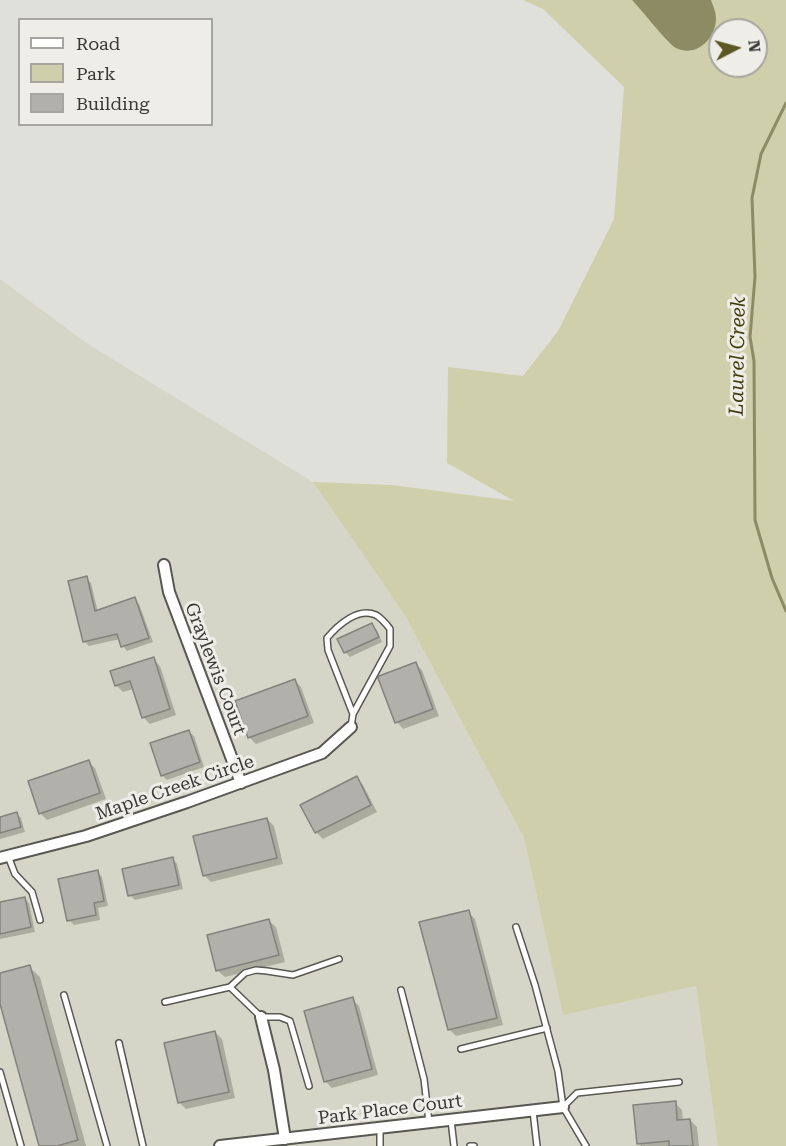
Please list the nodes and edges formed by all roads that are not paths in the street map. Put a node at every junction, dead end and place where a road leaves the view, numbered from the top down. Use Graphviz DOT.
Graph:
graph roads {
  1 [pos="164,565"];
  2 [pos="353,714"];
  3 [pos="351,727"];
  4 [pos="241,783"];
  5 [pos="4,857"];
  6 [pos="40,920"];
  7 [pos="516,927"];
  8 [pos="339,959"];
  9 [pos="230,987"];
  10 [pos="401,990"];
  11 [pos="64,995"];
  12 [pos="165,1002"];
  13 [pos="261,1017"];
  14 [pos="547,1028"];
  15 [pos="119,1042"];
  16 [pos="460,1049"];
  17 [pos="0,1072"];
  18 [pos="679,1082"];
  19 [pos="309,1086"];
  20 [pos="563,1107"];
  21 [pos="533,1111"];
  22 [pos="451,1120"];
  23 [pos="429,1122"];
  24 [pos="380,1129"];
  25 [pos="280,1142"];
  26 [pos="261,1144"];
  27 [pos="21,1146"];
  28 [pos="107,1146"];
  29 [pos="143,1146"];
  30 [pos="220,1146"];
  31 [pos="380,1146"];
  32 [pos="454,1146"];
  33 [pos="537,1146"];
  34 [pos="586,1146"];
  1 -- 4 [label="street, Graylewis Court"];
  2 -- 2 [label="lane"];
  2 -- 3 [label="lane"];
  3 -- 4 [label="street, Maple Creek Circle"];
  4 -- 5 [label="street, Maple Creek Circle"];
  5 -- 6 [label="lane"];
  7 -- 14 [label="lane"];
  8 -- 9 [label="lane"];
  9 -- 12 [label="lane"];
  9 -- 13 [label="lane"];
  10 -- 23 [label="lane"];
  11 -- 28 [label="lane"];
  13 -- 19 [label="lane"];
  13 -- 25 [label="street"];
  14 -- 16 [label="lane"];
  14 -- 20 [label="lane"];
  15 -- 29 [label="lane"];
  17 -- 27 [label="lane"];
  18 -- 20 [label="lane"];
  20 -- 21 [label="street, Park Place Court"];
  20 -- 34 [label="lane"];
  21 -- 22 [label="street, Park Place Court"];
  21 -- 33 [label="lane"];
  22 -- 23 [label="street, Park Place Court"];
  22 -- 32 [label="lane"];
  23 -- 24 [label="street, Park Place Court"];
  24 -- 25 [label="street, Park Place Court"];
  24 -- 31 [label="lane"];
  25 -- 26 [label="street, Park Place Court"];
  26 -- 30 [label="street, Park Place Court"];
}
